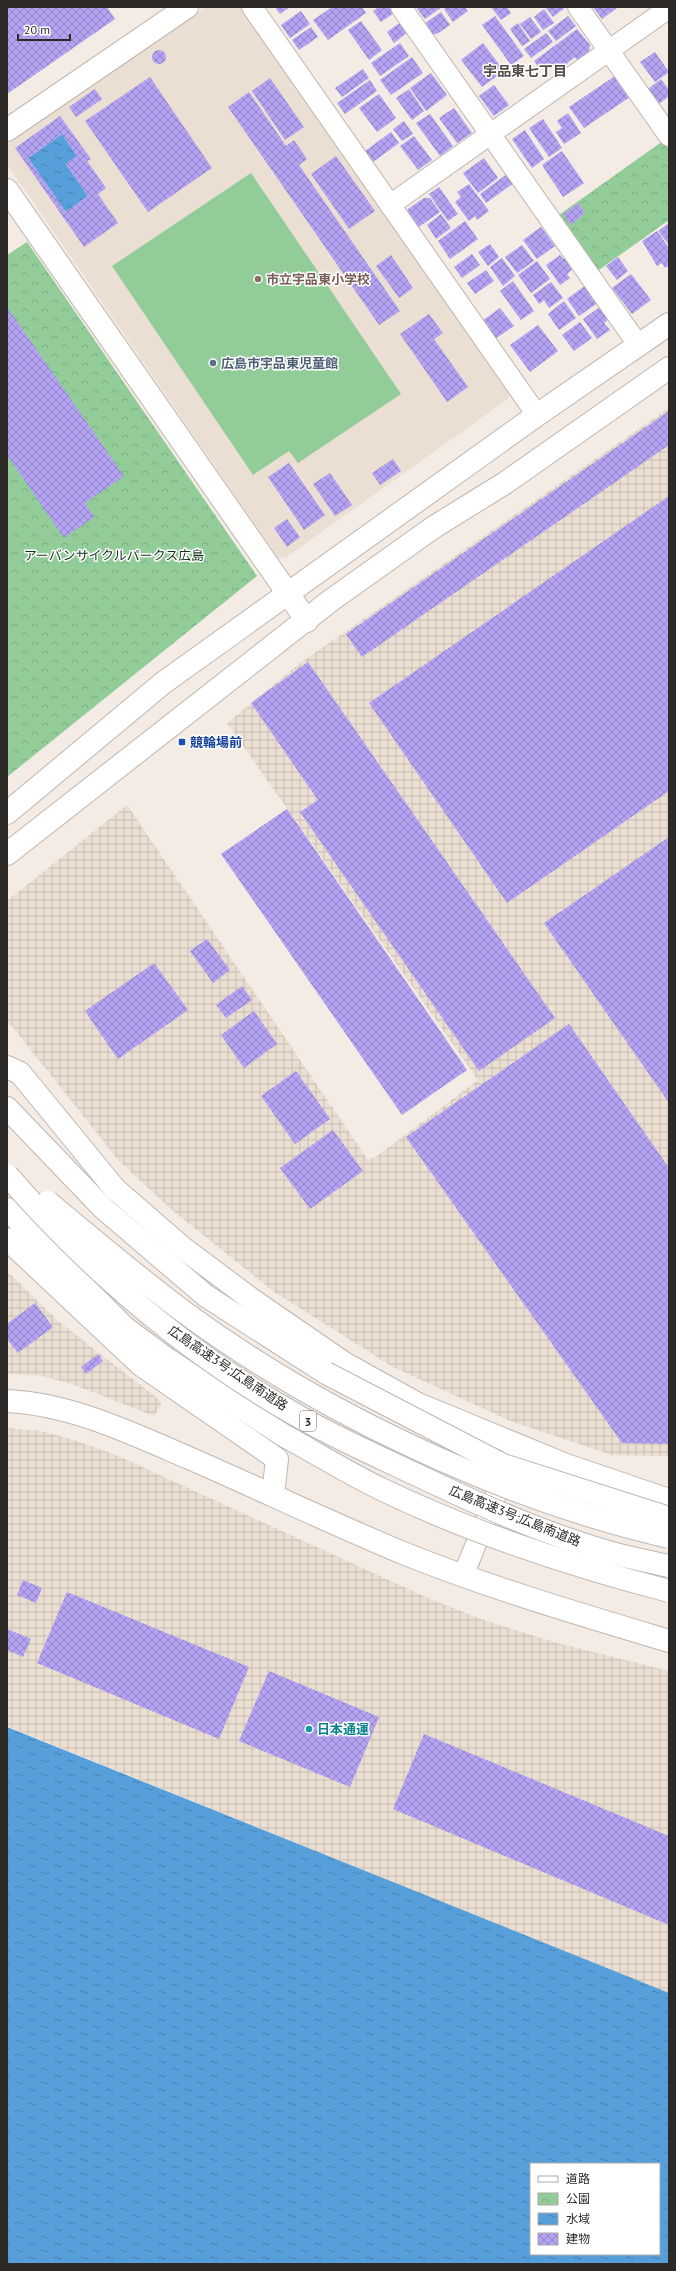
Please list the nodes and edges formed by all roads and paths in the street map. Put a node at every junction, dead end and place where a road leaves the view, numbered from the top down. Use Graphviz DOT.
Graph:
graph roads {
  1 [pos="252,7"];
  2 [pos="401,7"];
  3 [pos="578,7"];
  4 [pos="184,8"];
  5 [pos="669,8"];
  6 [pos="609,50"];
  7 [pos="7,130"];
  8 [pos="491,134"];
  9 [pos="669,136"];
  10 [pos="7,190"];
  11 [pos="390,205"];
  12 [pos="669,324"];
  13 [pos="638,346"];
  14 [pos="669,368"];
  15 [pos="537,415"];
  16 [pos="287,594"];
  17 [pos="307,621"];
  18 [pos="7,813"];
  19 [pos="7,854"];
  20 [pos="7,1067"];
  21 [pos="7,1108"];
  22 [pos="7,1167"];
  23 [pos="7,1175"];
  24 [pos="7,1209"];
  25 [pos="7,1239"];
  26 [pos="7,1401"];
  27 [pos="516,1445"];
  28 [pos="273,1495"];
  29 [pos="669,1500"];
  30 [pos="669,1518"];
  31 [pos="669,1537"];
  32 [pos="669,1566"];
  33 [pos="463,1576"];
  34 [pos="669,1591"];
  35 [pos="669,1641"];
  1 -- 11 [label="street"];
  2 -- 8 [label="street"];
  3 -- 6 [label="street"];
  4 -- 7 [label="main road"];
  5 -- 6 [label="street"];
  6 -- 8 [label="street"];
  6 -- 9 [label="street"];
  8 -- 11 [label="street"];
  8 -- 13 [label="street"];
  10 -- 16 [label="main road"];
  11 -- 15 [label="street"];
  12 -- 13 [label="main road"];
  13 -- 15 [label="main road"];
  14 -- 17 [label="main road"];
  15 -- 16 [label="main road"];
  16 -- 17 [label="main road"];
  16 -- 18 [label="main road"];
  17 -- 19 [label="main road"];
  20 -- 27 [label="main road"];
  21 -- 30 [label="main road, bridge"];
  22 -- 31 [label="main road, 広島高速3号;広島南道路 / 3, bridge"];
  23 -- 32 [label="main road, 広島高速3号;広島南道路 / 3, bridge"];
  24 -- 34 [label="main road, bridge"];
  25 -- 28 [label="main road"];
  26 -- 28 [label="main road"];
  27 -- 29 [label="main road"];
  27 -- 33 [label="street"];
  28 -- 33 [label="main road"];
  33 -- 35 [label="main road"];
}
